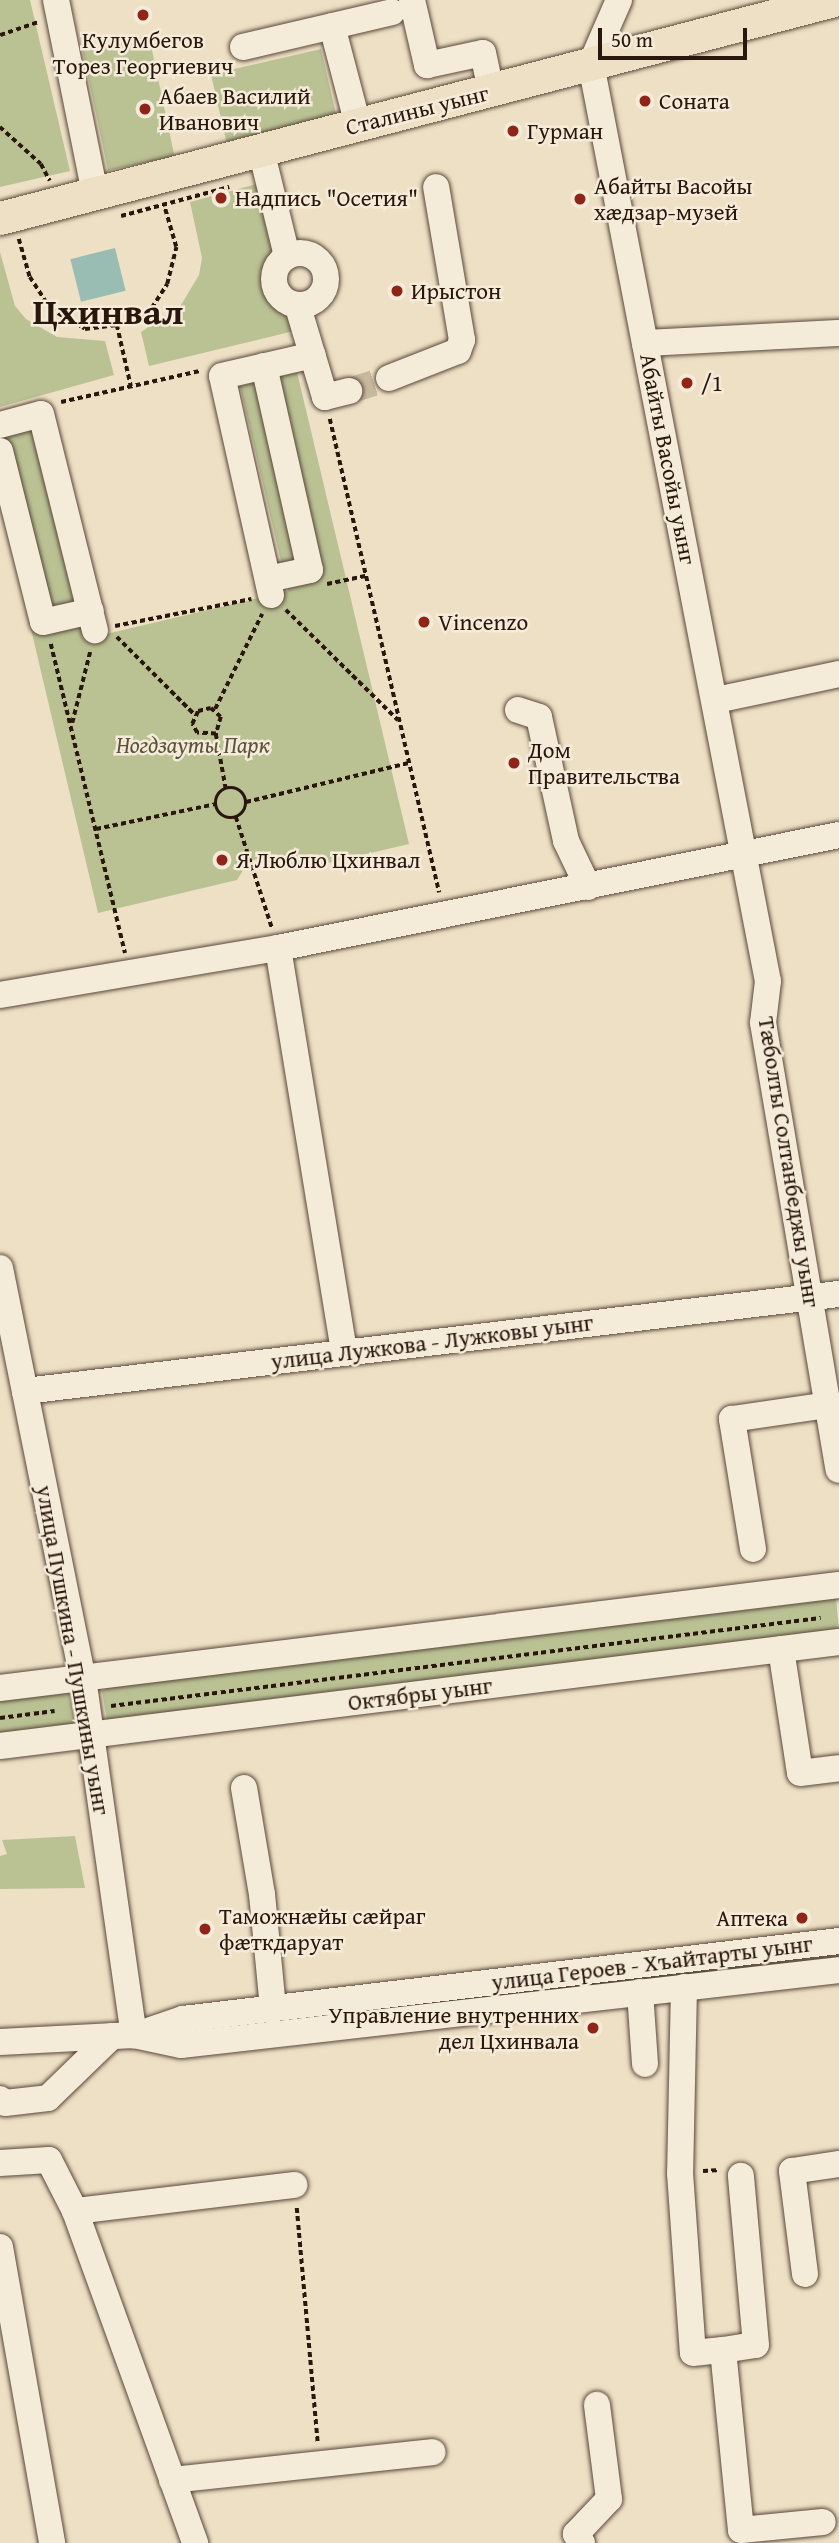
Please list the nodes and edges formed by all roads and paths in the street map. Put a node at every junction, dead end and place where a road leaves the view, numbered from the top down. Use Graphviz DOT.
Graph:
graph roads {
  1 [pos="619,0"];
  2 [pos="834,0"];
  3 [pos="402,6"];
  4 [pos="58,7"];
  5 [pos="332,26"];
  6 [pos="0,35"];
  7 [pos="243,47"];
  8 [pos="591,64"];
  9 [pos="491,91"];
  10 [pos="358,125"];
  11 [pos="0,127"];
  12 [pos="265,163"];
  13 [pos="436,187"];
  14 [pos="95,194"];
  15 [pos="61,202"];
  16 [pos="10,229"];
  17 [pos="287,256"];
  18 [pos="298,307"];
  19 [pos="117,325"];
  20 [pos="839,333"];
  21 [pos="645,343"];
  22 [pos="313,355"];
  23 [pos="264,366"];
  24 [pos="222,376"];
  25 [pos="389,378"];
  26 [pos="131,386"];
  27 [pos="337,394"];
  28 [pos="41,414"];
  29 [pos="0,425"];
  30 [pos="0,451"];
  31 [pos="366,576"];
  32 [pos="325,584"];
  33 [pos="269,587"];
  34 [pos="93,621"];
  35 [pos="839,674"];
  36 [pos="716,699"];
  37 [pos="215,709"];
  38 [pos="518,710"];
  39 [pos="194,714"];
  40 [pos="399,722"];
  41 [pos="71,724"];
  42 [pos="216,734"];
  43 [pos="409,763"];
  44 [pos="226,789"];
  45 [pos="246,802"];
  46 [pos="216,804"];
  47 [pos="236,817"];
  48 [pos="96,829"];
  49 [pos="839,835"];
  50 [pos="743,855"];
  51 [pos="587,887"];
  52 [pos="444,915"];
  53 [pos="278,948"];
  54 [pos="129,972"];
  55 [pos="0,995"];
  56 [pos="0,1268"];
  57 [pos="839,1294"];
  58 [pos="810,1298"];
  59 [pos="344,1353"];
  60 [pos="831,1377"];
  61 [pos="25,1391"];
  62 [pos="828,1405"];
  63 [pos="836,1438"];
  64 [pos="839,1470"];
  65 [pos="753,1549"];
  66 [pos="839,1586"];
  67 [pos="821,1618"];
  68 [pos="839,1642"];
  69 [pos="781,1649"];
  70 [pos="83,1678"];
  71 [pos="50,1682"];
  72 [pos="0,1689"];
  73 [pos="111,1706"];
  74 [pos="55,1711"];
  75 [pos="0,1718"];
  76 [pos="92,1735"];
  77 [pos="56,1739"];
  78 [pos="0,1746"];
  79 [pos="839,1768"];
  80 [pos="244,1788"];
  81 [pos="839,1941"];
  82 [pos="839,1970"];
  83 [pos="684,1987"];
  84 [pos="640,1992"];
  85 [pos="273,2008"];
  86 [pos="123,2036"];
  87 [pos="0,2042"];
  88 [pos="645,2064"];
  89 [pos="0,2099"];
  90 [pos="0,2162"];
  91 [pos="839,2164"];
  92 [pos="680,2174"];
  93 [pos="741,2176"];
  94 [pos="294,2185"];
  95 [pos="75,2211"];
  96 [pos="0,2247"];
  97 [pos="805,2274"];
  98 [pos="723,2350"];
  99 [pos="597,2405"];
  100 [pos="433,2452"];
  101 [pos="320,2464"];
  102 [pos="172,2480"];
  103 [pos="823,2522"];
  104 [pos="52,2543"];
  105 [pos="195,2543"];
  106 [pos="582,2543"];
  1 -- 8 [label="street"];
  2 -- 8 [label="main road, Сталины уынг"];
  3 -- 5 [label="street"];
  3 -- 9 [label="street"];
  4 -- 6 [label="path"];
  4 -- 14 [label="street"];
  5 -- 7 [label="street"];
  5 -- 10 [label="street"];
  8 -- 9 [label="main road, Сталины уынг"];
  8 -- 21 [label="street, Абайты Васойы уынг"];
  9 -- 10 [label="main road, Сталины уынг"];
  10 -- 12 [label="main road, Сталины уынг"];
  11 -- 15 [label="path"];
  12 -- 14 [label="main road, Сталины уынг"];
  12 -- 17 [label="street"];
  12 -- 19 [label="path"];
  13 -- 25 [label="street"];
  14 -- 15 [label="main road, Сталины уынг"];
  15 -- 16 [label="main road, Сталины уынг"];
  16 -- 19 [label="path"];
  17 -- 18 [label="street"];
  17 -- 18 [label="street"];
  18 -- 22 [label="street"];
  19 -- 26 [label="path"];
  20 -- 21 [label="street"];
  21 -- 36 [label="street, Абайты Васойы уынг"];
  22 -- 23 [label="street"];
  22 -- 27 [label="street"];
  23 -- 24 [label="street"];
  23 -- 33 [label="street"];
  24 -- 26 [label="path"];
  24 -- 33 [label="street"];
  26 -- 28 [label="path"];
  27 -- 31 [label="path"];
  28 -- 29 [label="street"];
  28 -- 34 [label="street"];
  30 -- 34 [label="street"];
  31 -- 32 [label="path"];
  31 -- 40 [label="path"];
  33 -- 37 [label="path"];
  33 -- 39 [label="path"];
  33 -- 40 [label="path"];
  34 -- 41 [label="path"];
  34 -- 41 [label="path"];
  35 -- 36 [label="street"];
  36 -- 50 [label="street, Абайты Васойы уынг"];
  37 -- 39 [label="path"];
  37 -- 42 [label="path"];
  38 -- 51 [label="street"];
  39 -- 42 [label="path"];
  40 -- 43 [label="path"];
  41 -- 48 [label="path"];
  42 -- 44 [label="path"];
  43 -- 45 [label="path"];
  43 -- 52 [label="path"];
  44 -- 45 [label="path"];
  44 -- 46 [label="path"];
  45 -- 47 [label="path"];
  46 -- 47 [label="path"];
  46 -- 48 [label="path"];
  47 -- 53 [label="path"];
  48 -- 54 [label="path"];
  49 -- 50 [label="street"];
  50 -- 51 [label="street"];
  50 -- 58 [label="street, Тæболты Солтанбеджы уынг"];
  51 -- 52 [label="street"];
  52 -- 53 [label="street"];
  53 -- 54 [label="street"];
  53 -- 59 [label="street"];
  54 -- 55 [label="street"];
  56 -- 61 [label="street, улица Пушкина - Пушкины уынг"];
  57 -- 58 [label="street, улица Лужкова - Лужковы уынг"];
  58 -- 59 [label="street, улица Лужкова - Лужковы уынг"];
  58 -- 60 [label="street, Тæболты Солтанбеджы уынг"];
  59 -- 61 [label="street, улица Лужкова - Лужковы уынг"];
  60 -- 62 [label="street, Тæболты Солтанбеджы уынг"];
  61 -- 70 [label="street, улица Пушкина - Пушкины уынг"];
  62 -- 63 [label="street, Тæболты Солтанбеджы уынг"];
  62 -- 65 [label="street"];
  63 -- 64 [label="street, Тæболты Солтанбеджы уынг"];
  66 -- 70 [label="street"];
  67 -- 73 [label="path"];
  68 -- 69 [label="street, Октябры уынг"];
  69 -- 76 [label="street, Октябры уынг"];
  69 -- 79 [label="street"];
  70 -- 71 [label="street"];
  70 -- 76 [label="street, улица Пушкина - Пушкины уынг"];
  71 -- 72 [label="street"];
  71 -- 74 [label="path"];
  74 -- 75 [label="path"];
  74 -- 77 [label="path"];
  76 -- 77 [label="street, Октябры уынг"];
  76 -- 86 [label="street, улица Пушкина - Пушкины уынг"];
  77 -- 78 [label="street, Октябры уынг"];
  80 -- 85 [label="street"];
  81 -- 85 [label="street, улица Героев - Хъайтарты уынг"];
  82 -- 83 [label="street, улица Героев - Хъайтарты уынг"];
  83 -- 84 [label="street, улица Героев - Хъайтарты уынг"];
  83 -- 92 [label="street"];
  84 -- 86 [label="street, улица Героев - Хъайтарты уынг"];
  84 -- 88 [label="street"];
  85 -- 86 [label="street, улица Героев - Хъайтарты уынг"];
  86 -- 87 [label="street, улица Героев - Хъайтарты уынг"];
  86 -- 89 [label="street"];
  90 -- 95 [label="street"];
  91 -- 97 [label="street"];
  92 -- 93 [label="path"];
  92 -- 98 [label="street"];
  93 -- 98 [label="street"];
  94 -- 95 [label="street"];
  94 -- 101 [label="path"];
  95 -- 102 [label="street"];
  96 -- 104 [label="street"];
  98 -- 103 [label="street"];
  99 -- 106 [label="street"];
  100 -- 101 [label="street"];
  101 -- 102 [label="street"];
  102 -- 105 [label="street"];
}
